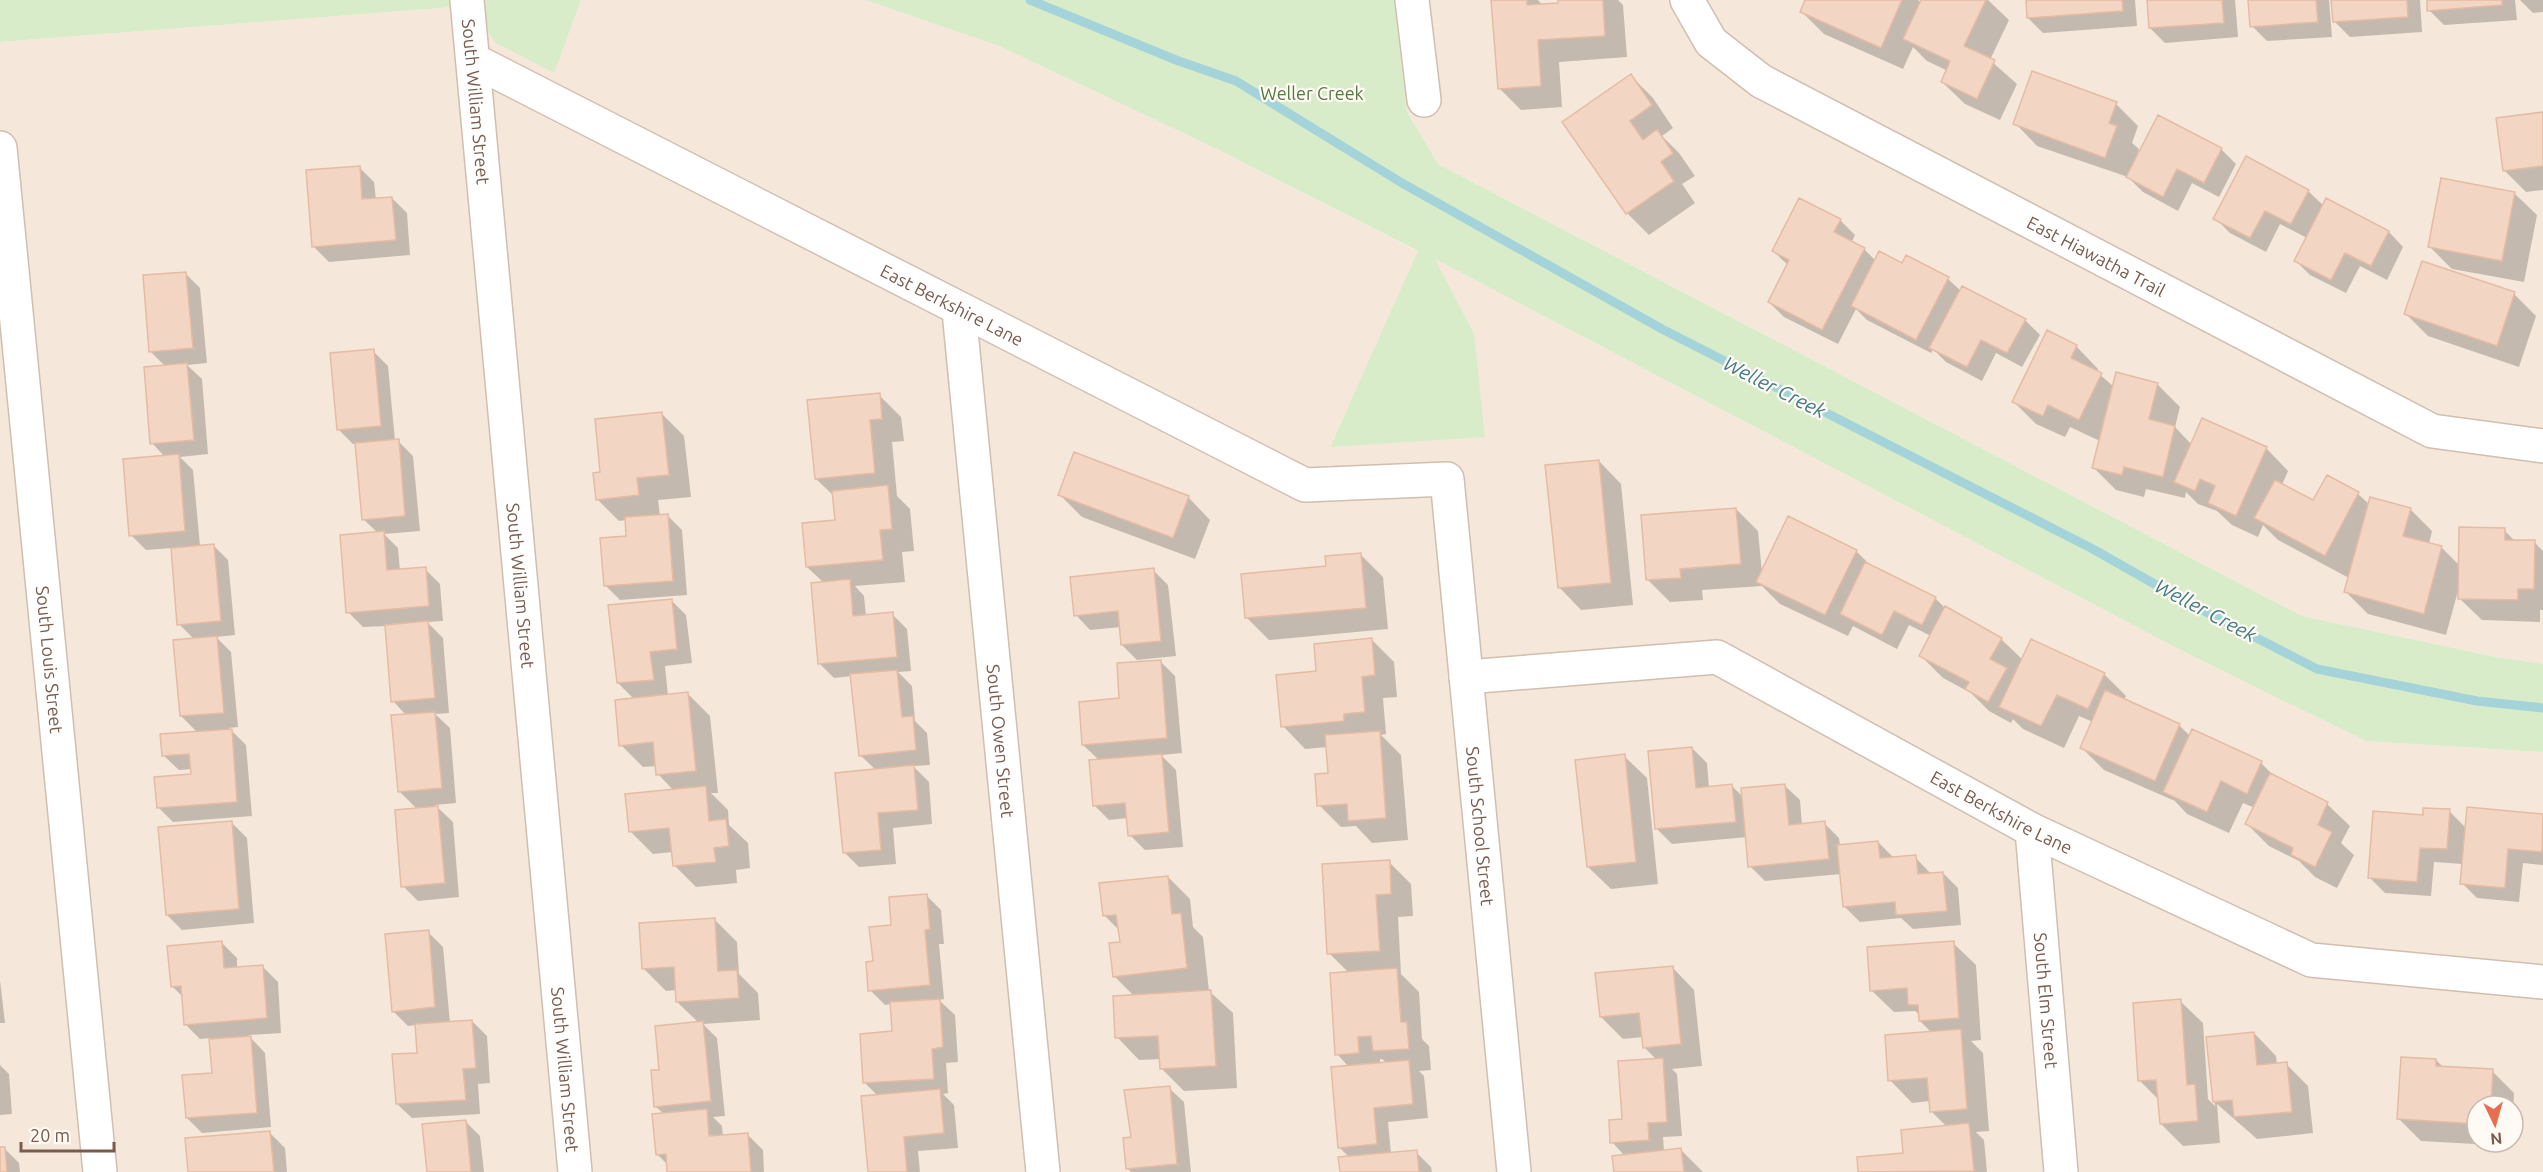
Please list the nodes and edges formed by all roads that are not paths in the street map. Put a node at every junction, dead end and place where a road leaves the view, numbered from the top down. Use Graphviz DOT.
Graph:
graph roads {
  1 [pos="467,0"];
  2 [pos="1412,0"];
  3 [pos="1687,0"];
  4 [pos="473,60"];
  5 [pos="1424,100"];
  6 [pos="0,148"];
  7 [pos="959,311"];
  8 [pos="2543,446"];
  9 [pos="1447,479"];
  10 [pos="1466,677"];
  11 [pos="2031,830"];
  12 [pos="2543,982"];
  13 [pos="100,1172"];
  14 [pos="575,1172"];
  15 [pos="1043,1172"];
  16 [pos="1514,1172"];
  17 [pos="2061,1172"];
  1 -- 4 [label="street, South William Street"];
  2 -- 5 [label="street"];
  3 -- 8 [label="street, East Hiawatha Trail"];
  4 -- 7 [label="street, East Berkshire Lane"];
  4 -- 14 [label="street, South William Street"];
  6 -- 13 [label="street, South Louis Street"];
  7 -- 9 [label="street, East Berkshire Lane"];
  7 -- 15 [label="street, South Owen Street"];
  9 -- 10 [label="street, South School Street"];
  10 -- 11 [label="street, East Berkshire Lane"];
  10 -- 16 [label="street, South School Street"];
  11 -- 12 [label="street, East Berkshire Lane"];
  11 -- 17 [label="street, South Elm Street"];
}
